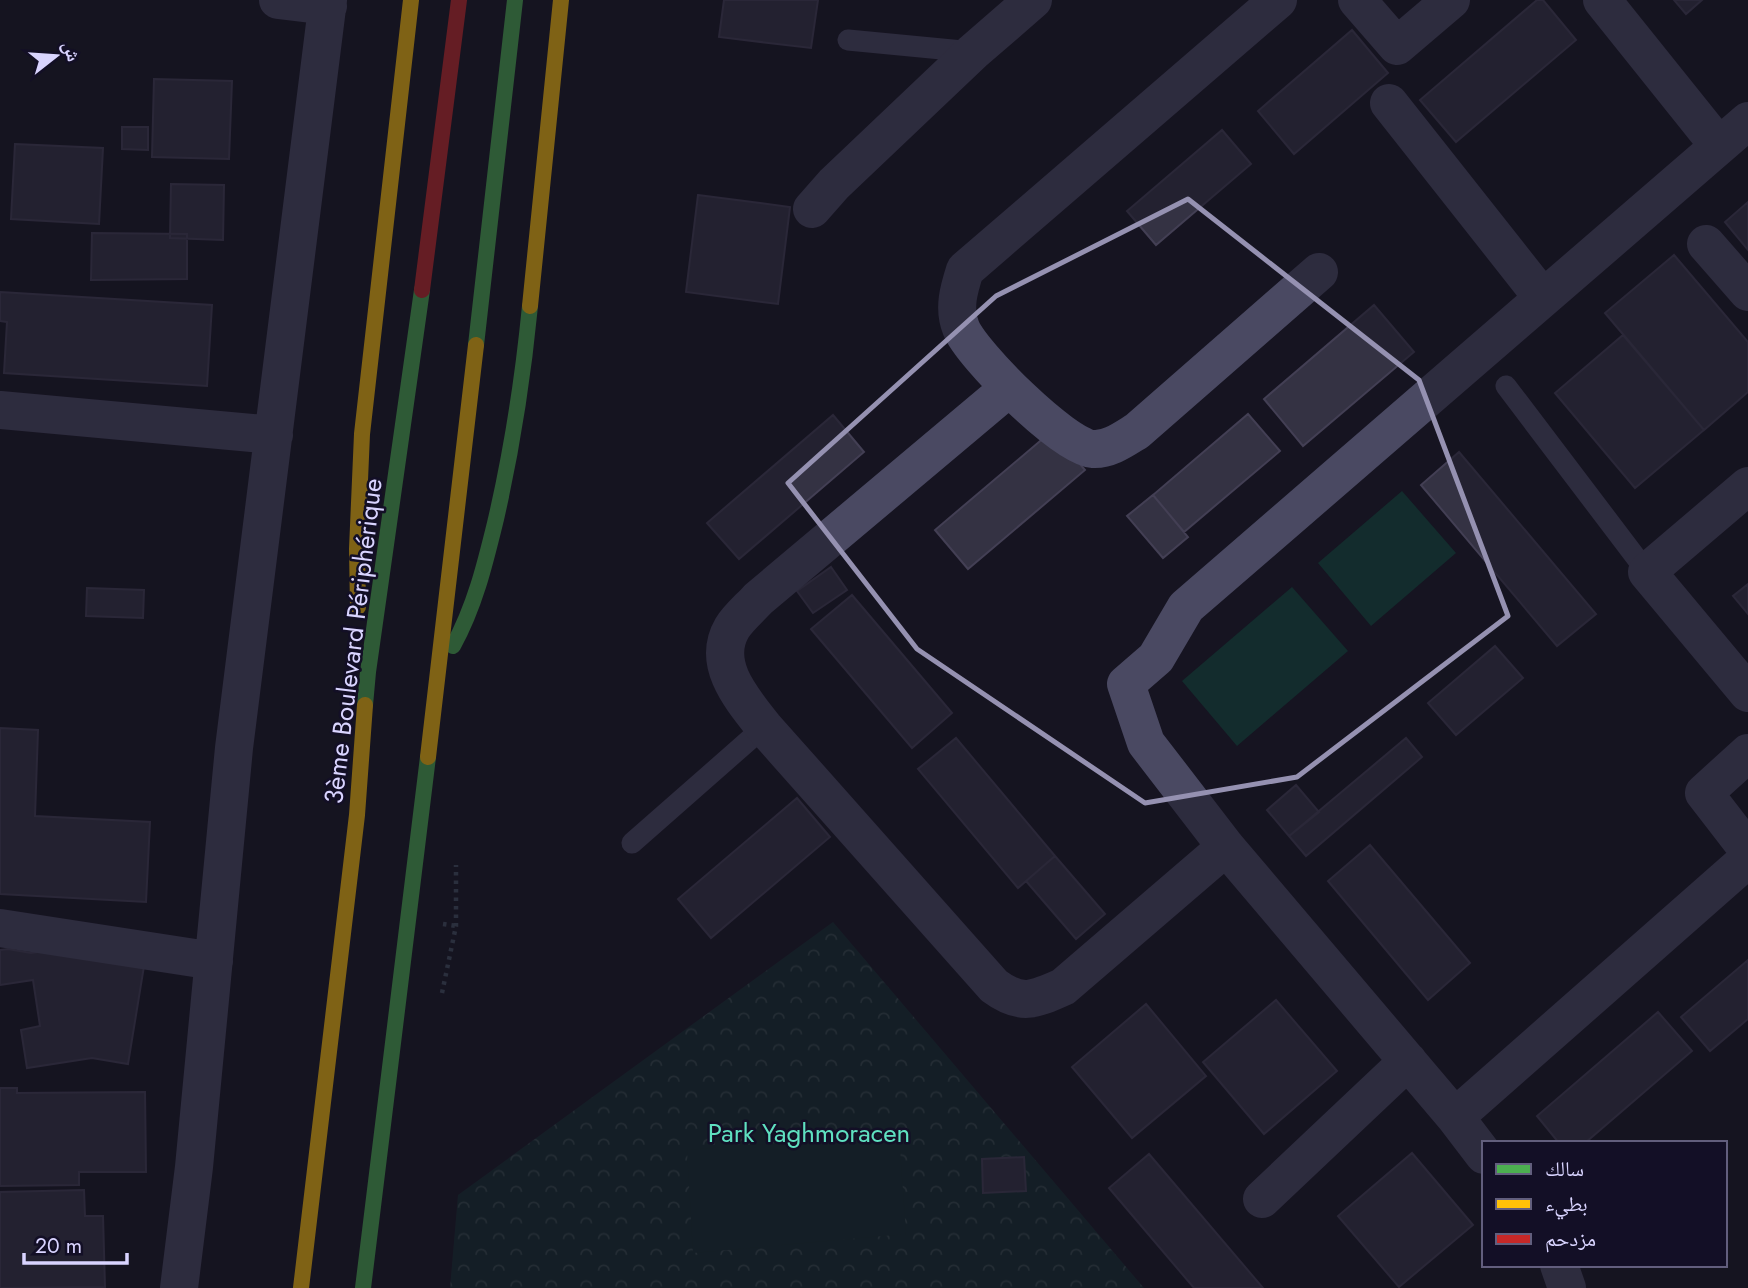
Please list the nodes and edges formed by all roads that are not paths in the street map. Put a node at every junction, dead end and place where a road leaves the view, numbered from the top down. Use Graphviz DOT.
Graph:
graph roads {
  1 [pos="278,0"];
  2 [pos="411,0"];
  3 [pos="459,0"];
  4 [pos="515,0"];
  5 [pos="561,0"];
  6 [pos="1033,0"];
  7 [pos="1278,0"];
  8 [pos="1357,0"];
  9 [pos="1451,0"];
  10 [pos="1602,0"];
  11 [pos="328,3"];
  12 [pos="848,40"];
  13 [pos="973,52"];
  14 [pos="1389,103"];
  15 [pos="1748,121"];
  16 [pos="1719,146"];
  17 [pos="812,209"];
  18 [pos="1706,244"];
  19 [pos="1319,272"];
  20 [pos="1748,292"];
  21 [pos="1543,298"];
  22 [pos="1506,386"];
  23 [pos="1009,388"];
  24 [pos="0,410"];
  25 [pos="274,435"];
  26 [pos="1748,486"];
  27 [pos="1647,572"];
  28 [pos="439,669"];
  29 [pos="368,672"];
  30 [pos="1748,693"];
  31 [pos="764,727"];
  32 [pos="1748,753"];
  33 [pos="632,843"];
  34 [pos="1226,847"];
  35 [pos="1748,850"];
  36 [pos="1748,859"];
  37 [pos="0,928"];
  38 [pos="214,961"];
  39 [pos="1408,1061"];
  40 [pos="1455,1117"];
  41 [pos="1482,1152"];
  42 [pos="1262,1199"];
  43 [pos="1560,1267"];
  44 [pos="178,1288"];
  45 [pos="301,1288"];
  46 [pos="363,1288"];
  47 [pos="1567,1288"];
  1 -- 11 [label="street"];
  2 -- 29 [label="highway"];
  3 -- 29 [label="highway, 3ème Boulevard Périphérique"];
  4 -- 28 [label="highway"];
  5 -- 28 [label="highway"];
  6 -- 13 [label="street"];
  7 -- 23 [label="street"];
  8 -- 9 [label="street"];
  10 -- 16 [label="street"];
  11 -- 25 [label="street"];
  12 -- 13 [label="lane"];
  13 -- 17 [label="street"];
  14 -- 21 [label="street"];
  15 -- 16 [label="street"];
  16 -- 21 [label="street"];
  18 -- 20 [label="street"];
  19 -- 23 [label="street"];
  21 -- 34 [label="street"];
  22 -- 27 [label="lane"];
  23 -- 31 [label="street"];
  24 -- 25 [label="street"];
  25 -- 38 [label="street"];
  26 -- 27 [label="street"];
  27 -- 30 [label="street"];
  28 -- 46 [label="highway"];
  29 -- 45 [label="highway, 3ème Boulevard Périphérique"];
  31 -- 33 [label="lane"];
  31 -- 34 [label="street"];
  32 -- 35 [label="street"];
  34 -- 39 [label="street"];
  36 -- 40 [label="street"];
  37 -- 38 [label="street"];
  38 -- 44 [label="street"];
  39 -- 40 [label="street"];
  39 -- 42 [label="street"];
  40 -- 41 [label="street"];
  43 -- 47 [label="street"];
}
